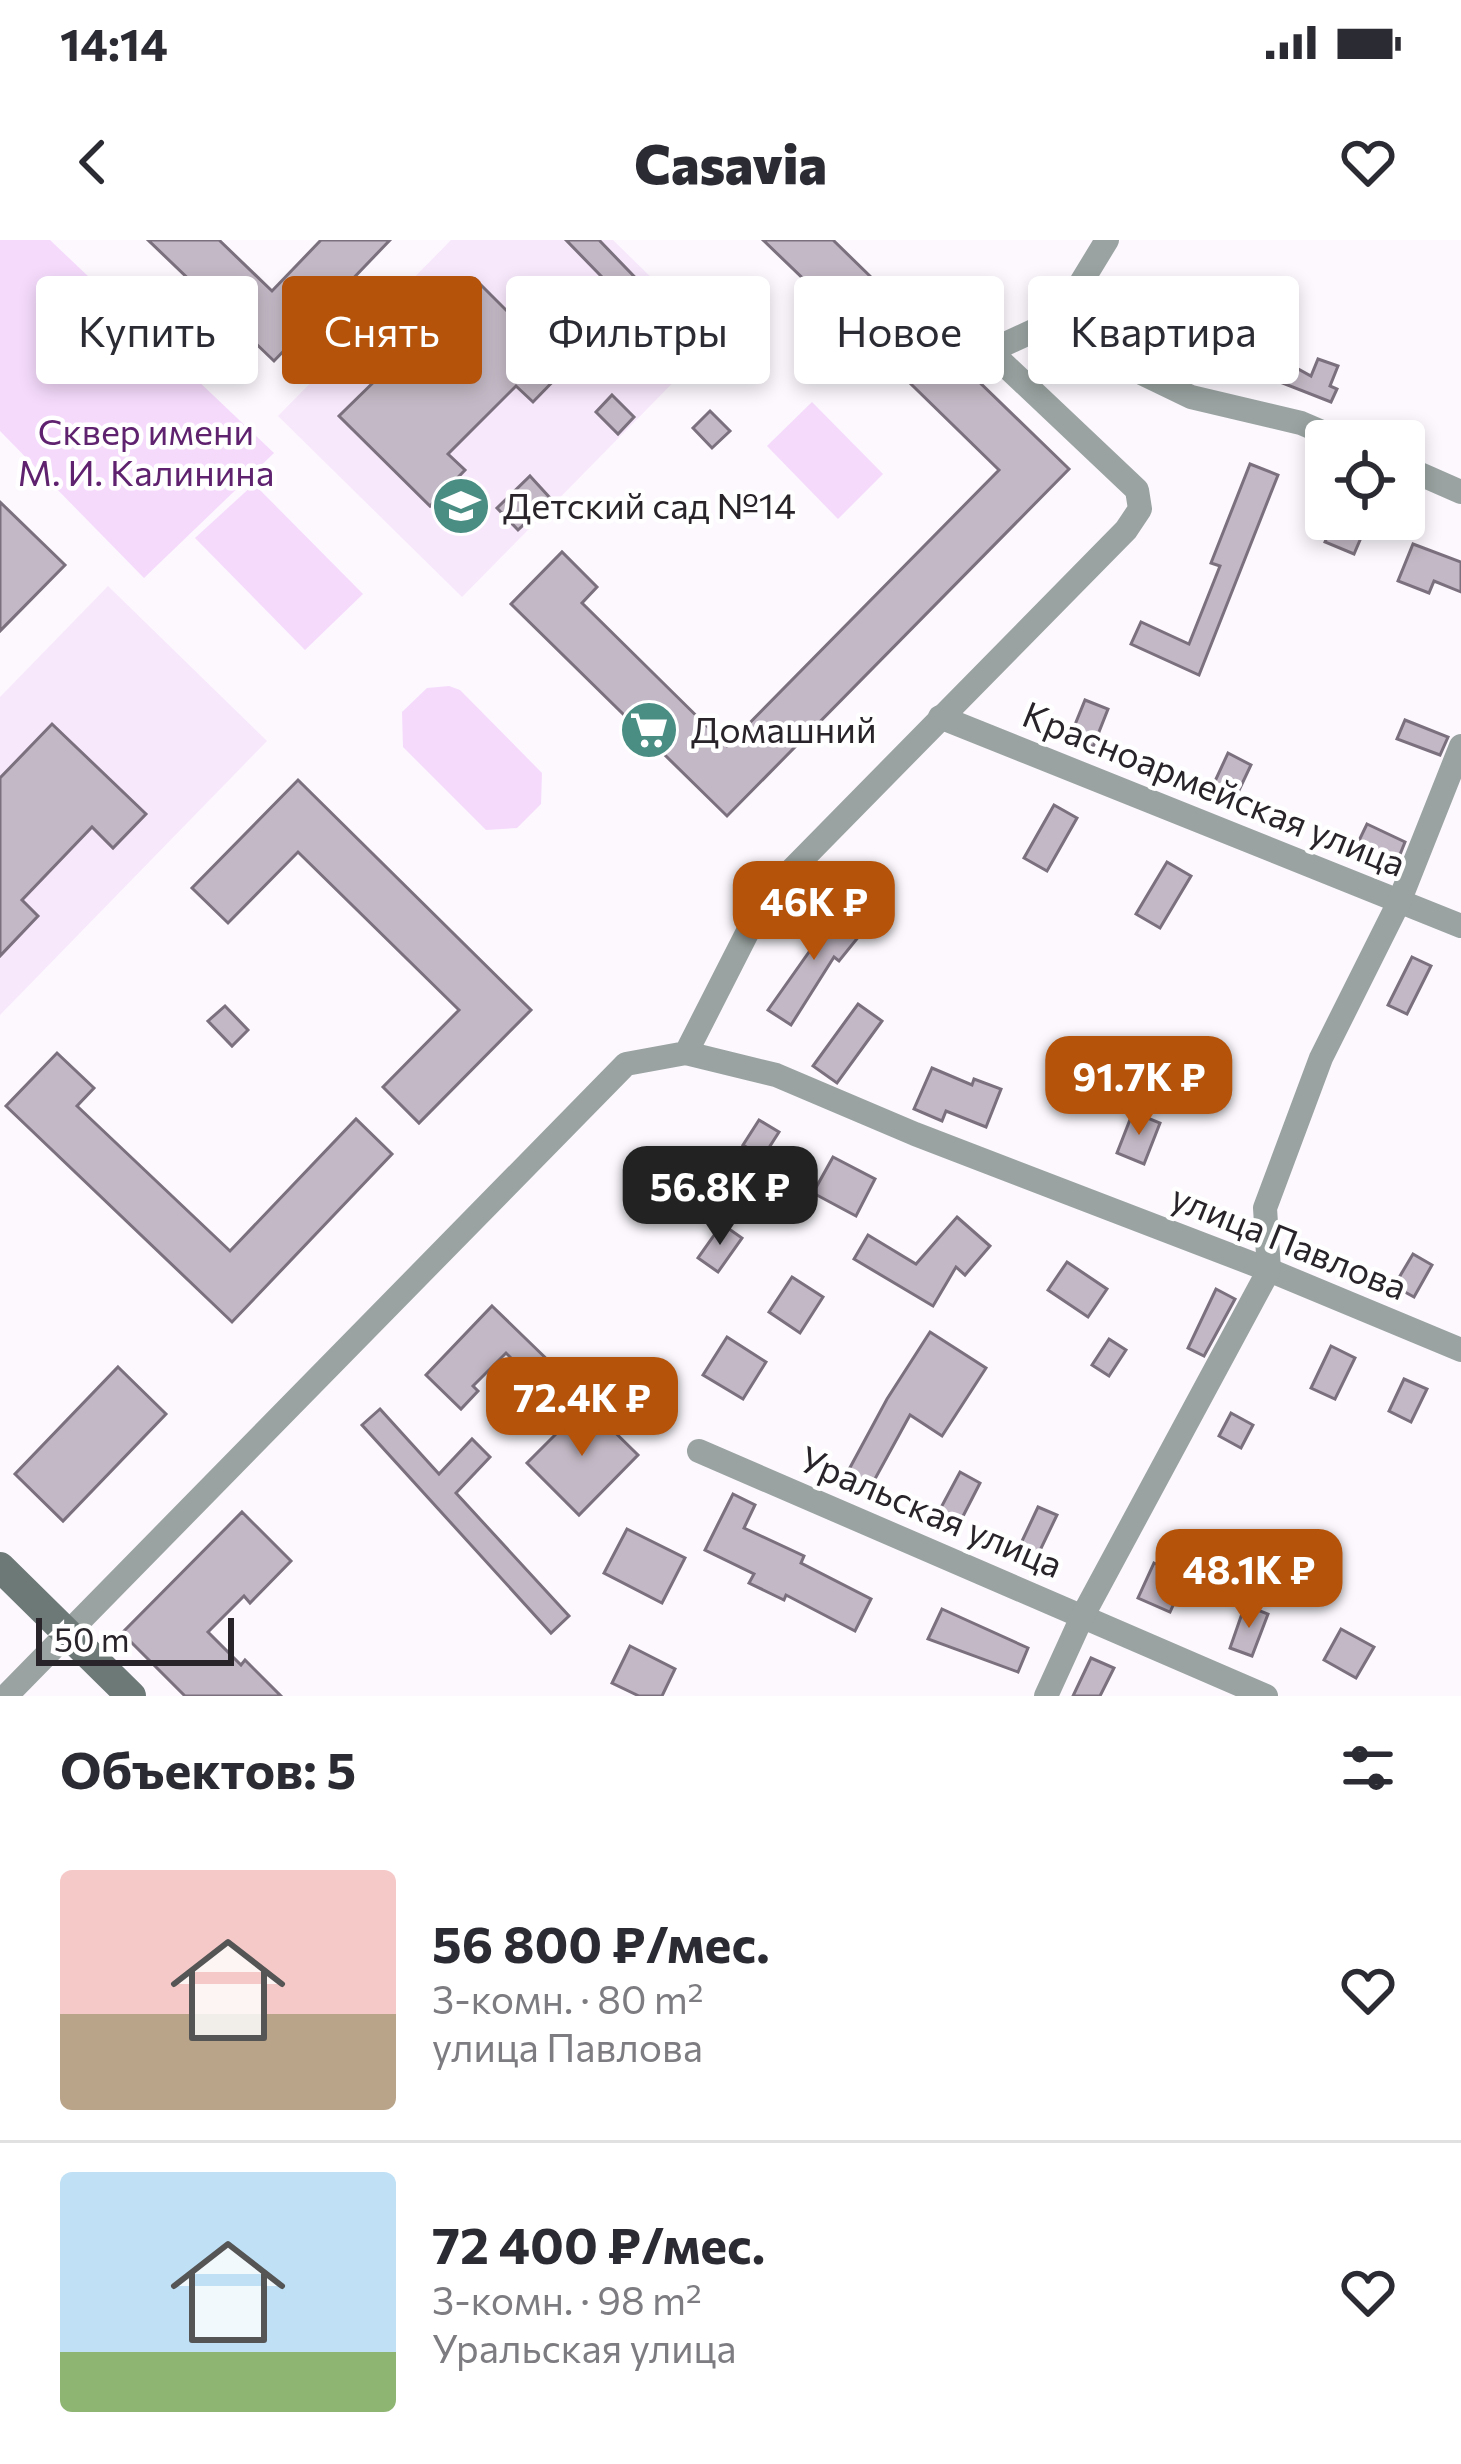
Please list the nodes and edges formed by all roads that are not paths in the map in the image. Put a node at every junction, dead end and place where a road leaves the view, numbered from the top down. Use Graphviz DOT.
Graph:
graph roads {
  1 [pos="1107,240"];
  2 [pos="1085,276"];
  3 [pos="1028,333"];
  4 [pos="1164,384"];
  5 [pos="1305,425"];
  6 [pos="1425,476"];
  7 [pos="1461,492"];
  8 [pos="940,717"];
  9 [pos="1461,746"];
  10 [pos="1399,902"];
  11 [pos="1461,926"];
  12 [pos="686,1053"];
  13 [pos="1269,1270"];
  14 [pos="1461,1350"];
  15 [pos="699,1451"];
  16 [pos="0,1567"];
  17 [pos="1082,1617"];
  18 [pos="68,1632"];
  19 [pos="6,1696"];
  20 [pos="131,1696"];
  21 [pos="1046,1696"];
  22 [pos="1265,1696"];
  1 -- 2 [label="street"];
  3 -- 8 [label="street"];
  4 -- 5 [label="street"];
  6 -- 7 [label="street"];
  8 -- 10 [label="street, Красноармейская улица"];
  8 -- 12 [label="street"];
  9 -- 10 [label="street"];
  10 -- 11 [label="street, Красноармейская улица"];
  10 -- 13 [label="street"];
  12 -- 13 [label="street, улица Павлова"];
  12 -- 18 [label="street"];
  13 -- 14 [label="street, улица Павлова"];
  13 -- 17 [label="street"];
  15 -- 17 [label="street, Уральская улица"];
  16 -- 18 [label="main road"];
  17 -- 21 [label="street"];
  17 -- 22 [label="street, Уральская улица"];
  18 -- 19 [label="street"];
  18 -- 20 [label="main road"];
}
